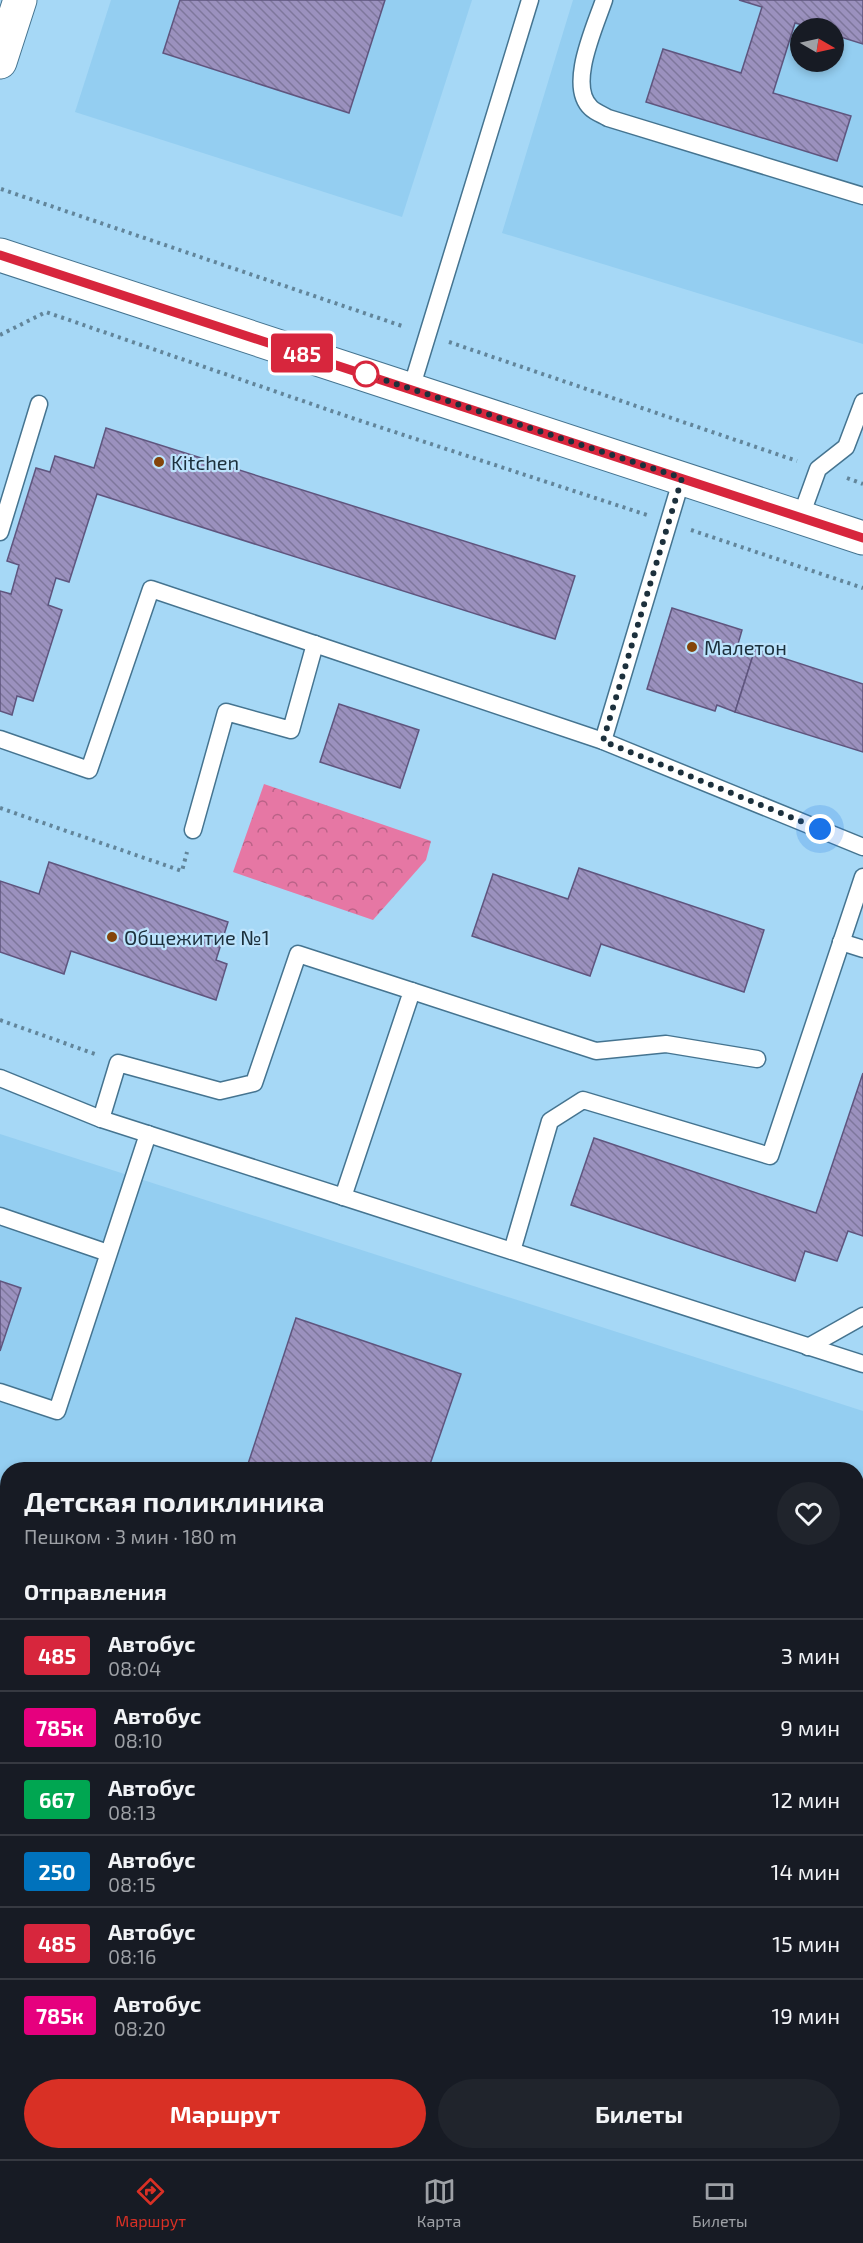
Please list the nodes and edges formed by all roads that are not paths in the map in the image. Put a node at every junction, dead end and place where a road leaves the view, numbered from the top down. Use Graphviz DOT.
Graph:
graph roads {
  1 [pos="20,0"];
  2 [pos="530,0"];
  3 [pos="603,0"];
  4 [pos="0,62"];
  5 [pos="863,196"];
  6 [pos="0,255"];
  7 [pos="411,389"];
  8 [pos="863,402"];
  9 [pos="39,404"];
  10 [pos="855,445"];
  11 [pos="682,478"];
  12 [pos="801,516"];
  13 [pos="0,532"];
  14 [pos="863,538"];
  15 [pos="315,644"];
  16 [pos="0,739"];
  17 [pos="603,741"];
  18 [pos="193,830"];
  19 [pos="863,847"];
  20 [pos="863,877"];
  21 [pos="841,942"];
  22 [pos="863,949"];
  23 [pos="411,991"];
  24 [pos="757,1059"];
  25 [pos="0,1078"];
  26 [pos="101,1119"];
  27 [pos="148,1134"];
  28 [pos="343,1197"];
  29 [pos="0,1216"];
  30 [pos="512,1251"];
  31 [pos="108,1253"];
  32 [pos="863,1316"];
  33 [pos="808,1347"];
  34 [pos="863,1364"];
  35 [pos="0,1392"];
  1 -- 4 [label="street"];
  2 -- 7 [label="lane"];
  3 -- 5 [label="lane"];
  6 -- 7 [label="street"];
  7 -- 11 [label="street"];
  8 -- 10 [label="lane"];
  9 -- 13 [label="lane"];
  10 -- 12 [label="lane"];
  11 -- 12 [label="street"];
  11 -- 17 [label="lane"];
  12 -- 14 [label="street"];
  15 -- 16 [label="lane"];
  15 -- 17 [label="lane"];
  15 -- 18 [label="lane"];
  17 -- 19 [label="lane"];
  20 -- 21 [label="lane"];
  21 -- 22 [label="lane"];
  21 -- 30 [label="lane"];
  23 -- 24 [label="lane"];
  23 -- 26 [label="lane"];
  23 -- 28 [label="lane"];
  25 -- 26 [label="lane"];
  26 -- 27 [label="lane"];
  27 -- 28 [label="lane"];
  27 -- 31 [label="lane"];
  28 -- 30 [label="lane"];
  29 -- 31 [label="lane"];
  30 -- 33 [label="lane"];
  31 -- 35 [label="lane"];
  32 -- 33 [label="lane"];
  33 -- 34 [label="lane"];
}
